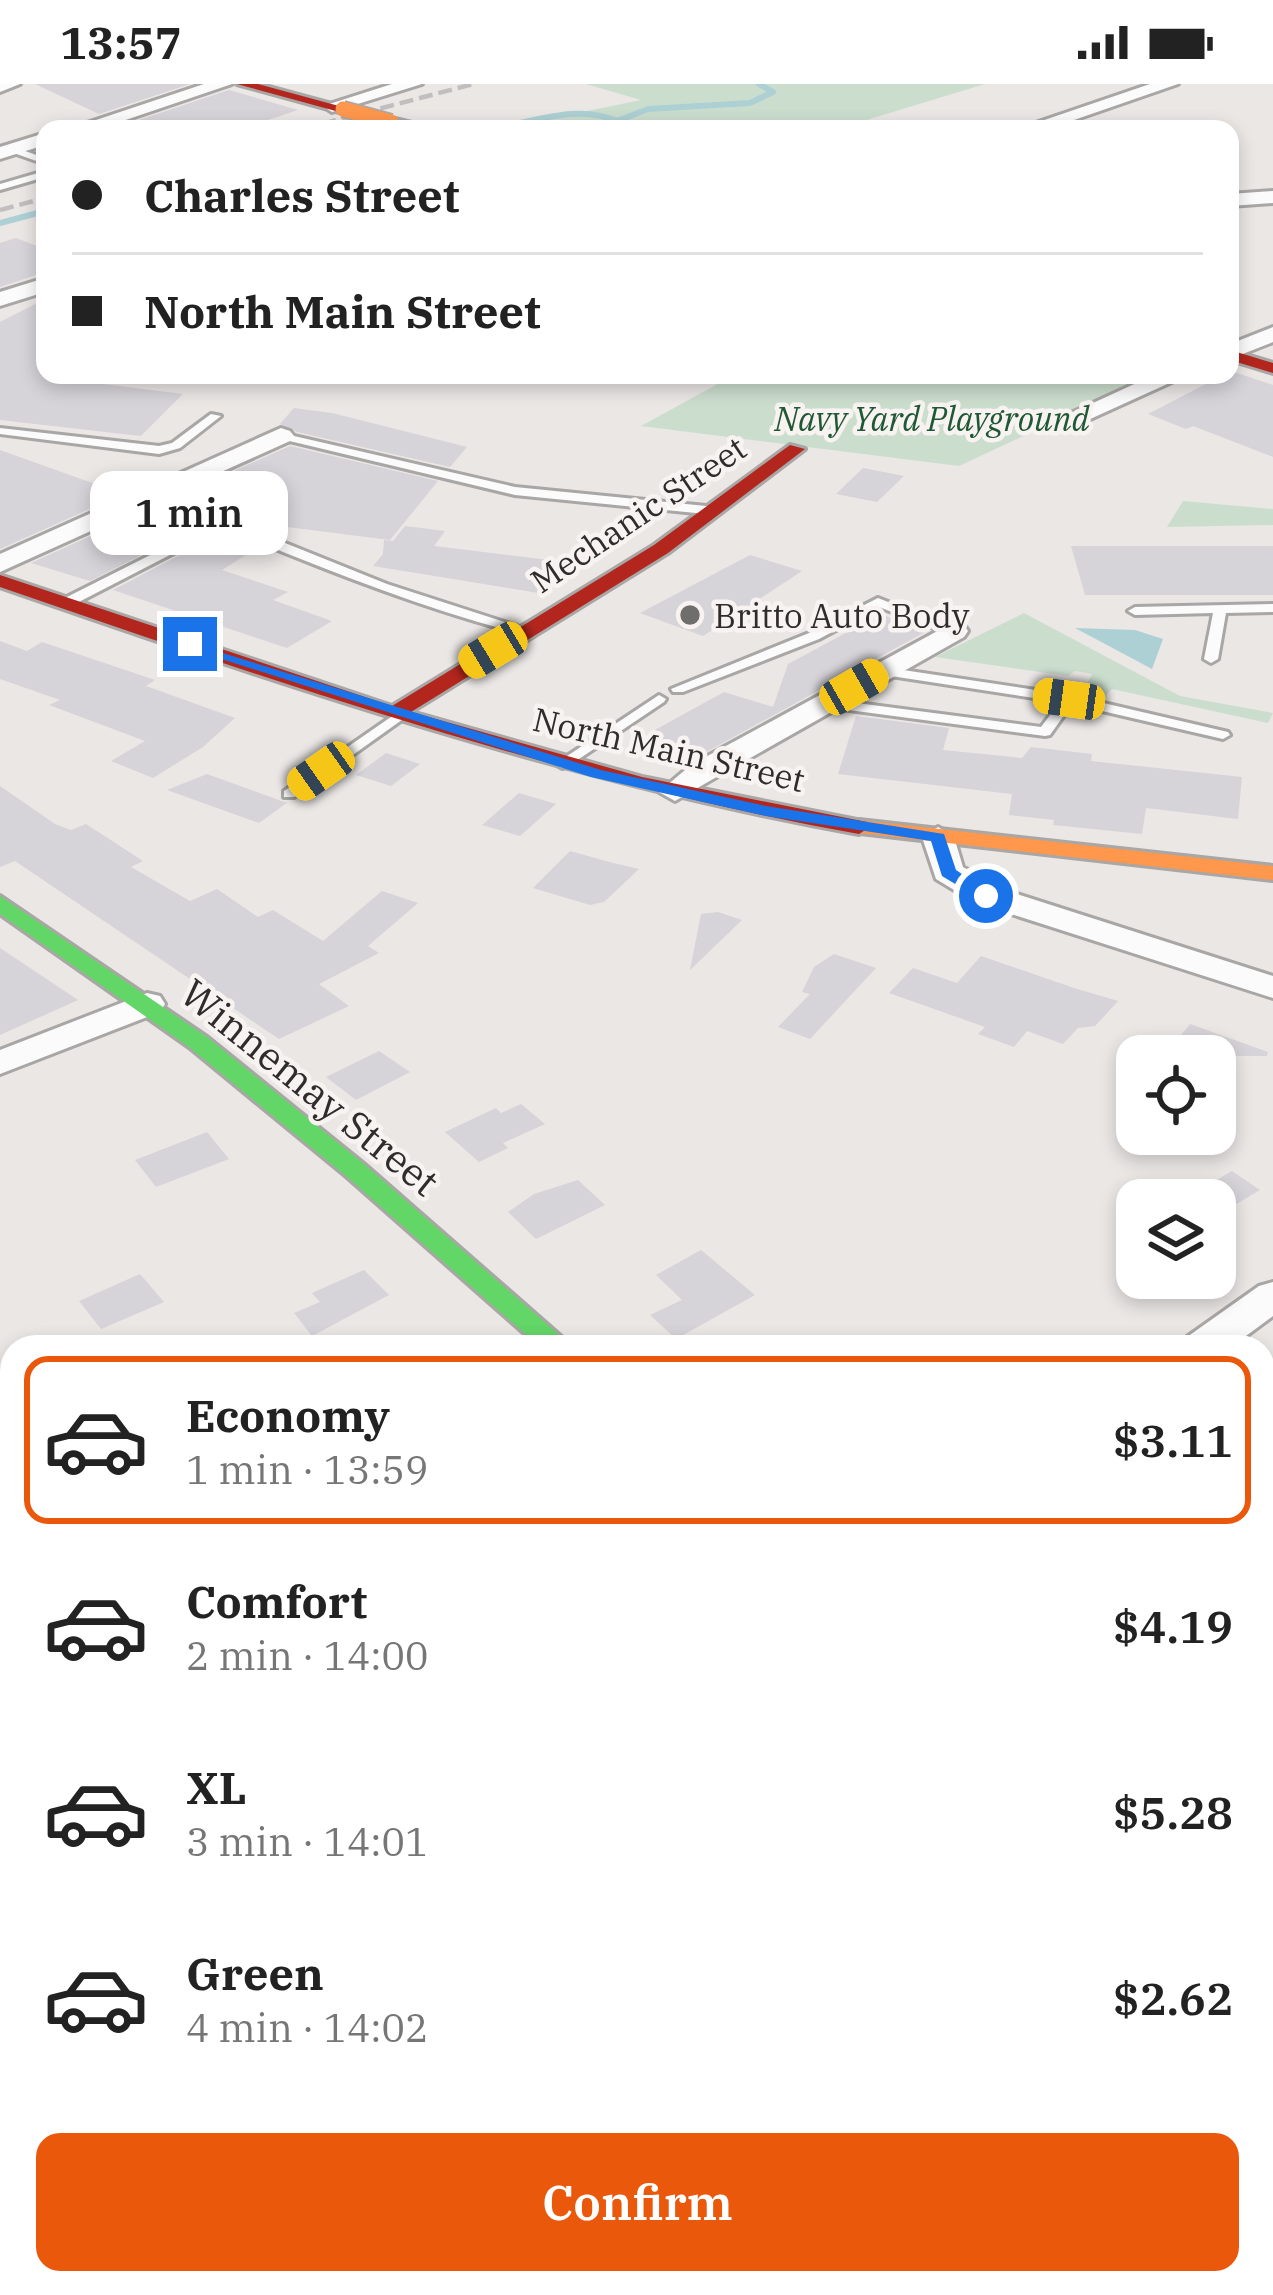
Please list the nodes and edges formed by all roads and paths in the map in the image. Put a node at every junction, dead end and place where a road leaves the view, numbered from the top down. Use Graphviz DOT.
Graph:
graph roads {
  1 [pos="11,84"];
  2 [pos="223,84"];
  3 [pos="244,84"];
  4 [pos="413,84"];
  5 [pos="1169,84"];
  6 [pos="0,86"];
  7 [pos="337,108"];
  8 [pos="108,120"];
  9 [pos="385,120"];
  10 [pos="1056,120"];
  11 [pos="36,142"];
  12 [pos="6,151"];
  13 [pos="36,159"];
  14 [pos="36,177"];
  15 [pos="0,187"];
  16 [pos="1273,197"];
  17 [pos="1239,199"];
  18 [pos="36,288"];
  19 [pos="0,299"];
  20 [pos="1273,334"];
  21 [pos="1239,350"];
  22 [pos="1239,357"];
  23 [pos="1273,368"];
  24 [pos="1154,384"];
  25 [pos="215,416"];
  26 [pos="1068,420"];
  27 [pos="0,430"];
  28 [pos="281,436"];
  29 [pos="796,449"];
  30 [pos="151,493"];
  31 [pos="185,507"];
  32 [pos="716,511"];
  33 [pos="0,564"];
  34 [pos="0,581"];
  35 [pos="66,603"];
  36 [pos="1273,608"];
  37 [pos="1220,609"];
  38 [pos="1136,611"];
  39 [pos="525,631"];
  40 [pos="954,631"];
  41 [pos="1211,659"];
  42 [pos="883,670"];
  43 [pos="678,689"];
  44 [pos="659,699"];
  45 [pos="1069,699"];
  46 [pos="826,703"];
  47 [pos="399,713"];
  48 [pos="1223,735"];
  49 [pos="562,764"];
  50 [pos="675,792"];
  51 [pos="289,794"];
  52 [pos="938,837"];
  53 [pos="1273,873"];
  54 [pos="0,903"];
  55 [pos="1273,987"];
  56 [pos="147,1004"];
  57 [pos="0,1063"];
  58 [pos="1273,1296"];
  59 [pos="544,1335"];
  60 [pos="1220,1335"];
  1 -- 6 [label="street"];
  2 -- 8 [label="street"];
  3 -- 7 [label="street"];
  4 -- 7 [label="street"];
  5 -- 10 [label="street"];
  7 -- 9 [label="street, bridge"];
  11 -- 12 [label="street"];
  12 -- 13 [label="lane"];
  14 -- 15 [label="lane"];
  16 -- 17 [label="street"];
  18 -- 19 [label="street"];
  20 -- 21 [label="street"];
  22 -- 23 [label="street"];
  24 -- 26 [label="street"];
  25 -- 27 [label="lane"];
  28 -- 30 [label="street"];
  28 -- 32 [label="lane"];
  29 -- 32 [label="street, Mechanic Street"];
  30 -- 31 [label="lane"];
  30 -- 33 [label="street"];
  31 -- 35 [label="lane"];
  31 -- 39 [label="lane"];
  32 -- 39 [label="street, Mechanic Street"];
  34 -- 35 [label="street, North Main Street"];
  35 -- 47 [label="street, North Main Street"];
  36 -- 37 [label="lane"];
  37 -- 38 [label="lane"];
  37 -- 41 [label="lane"];
  39 -- 47 [label="street, Mechanic Street"];
  40 -- 42 [label="street"];
  40 -- 43 [label="lane"];
  42 -- 45 [label="lane"];
  42 -- 46 [label="street"];
  44 -- 49 [label="lane"];
  45 -- 46 [label="lane"];
  45 -- 48 [label="lane"];
  46 -- 50 [label="street"];
  47 -- 49 [label="street, North Main Street"];
  47 -- 51 [label="lane"];
  49 -- 50 [label="street, North Main Street"];
  50 -- 52 [label="street, North Main Street"];
  52 -- 53 [label="street, North Main Street"];
  52 -- 55 [label="street"];
  54 -- 56 [label="street, Winnemay Street"];
  56 -- 57 [label="street"];
  56 -- 59 [label="street, Winnemay Street"];
  58 -- 60 [label="street"];
}
